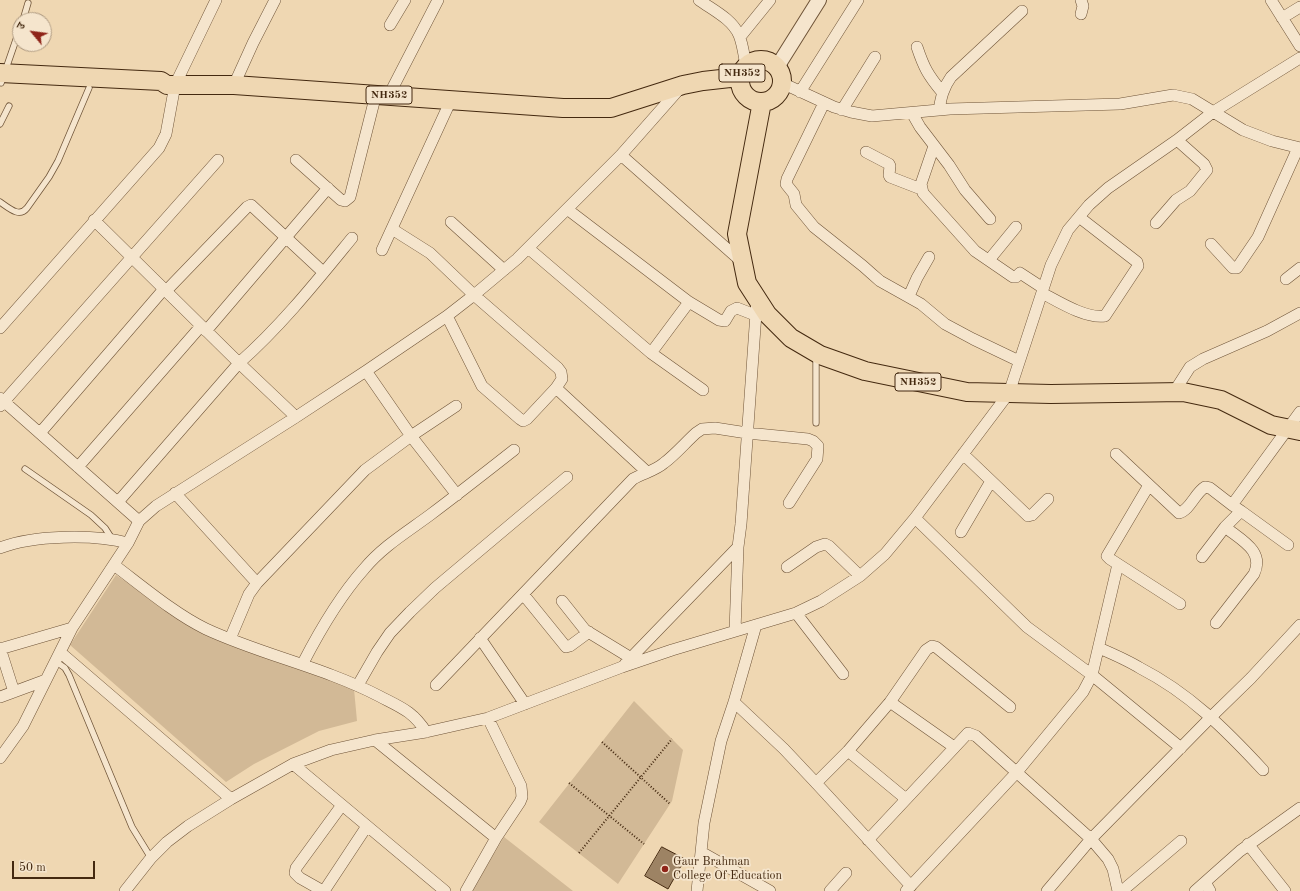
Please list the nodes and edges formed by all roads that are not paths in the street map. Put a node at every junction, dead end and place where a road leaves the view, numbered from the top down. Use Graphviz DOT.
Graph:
graph roads {
  1 [pos="216,0"];
  2 [pos="275,0"];
  3 [pos="405,0"];
  4 [pos="438,0"];
  5 [pos="699,0"];
  6 [pos="770,0"];
  7 [pos="819,0"];
  8 [pos="858,0"];
  9 [pos="1081,0"];
  10 [pos="1272,0"];
  11 [pos="28,3"];
  12 [pos="1300,7"];
  13 [pos="1022,11"];
  14 [pos="25,12"];
  15 [pos="1081,14"];
  16 [pos="1282,18"];
  17 [pos="390,25"];
  18 [pos="740,37"];
  19 [pos="1300,46"];
  20 [pos="917,47"];
  21 [pos="12,49"];
  22 [pos="875,57"];
  23 [pos="1300,58"];
  24 [pos="743,72"];
  25 [pos="779,75"];
  26 [pos="1,78"];
  27 [pos="171,85"];
  28 [pos="234,85"];
  29 [pos="683,86"];
  30 [pos="89,88"];
  31 [pos="800,92"];
  32 [pos="942,92"];
  33 [pos="382,95"];
  34 [pos="451,100"];
  35 [pos="762,102"];
  36 [pos="824,103"];
  37 [pos="8,106"];
  38 [pos="842,110"];
  39 [pos="939,110"];
  40 [pos="1213,112"];
  41 [pos="912,113"];
  42 [pos="0,124"];
  43 [pos="1177,140"];
  44 [pos="934,146"];
  45 [pos="1299,148"];
  46 [pos="866,152"];
  47 [pos="621,155"];
  48 [pos="218,160"];
  49 [pos="296,160"];
  50 [pos="328,188"];
  51 [pos="921,188"];
  52 [pos="0,202"];
  53 [pos="566,209"];
  54 [pos="1079,217"];
  55 [pos="990,219"];
  56 [pos="94,220"];
  57 [pos="450,222"];
  58 [pos="1156,223"];
  59 [pos="1016,227"];
  60 [pos="392,229"];
  61 [pos="286,237"];
  62 [pos="352,238"];
  63 [pos="1211,244"];
  64 [pos="528,248"];
  65 [pos="382,250"];
  66 [pos="132,257"];
  67 [pos="929,257"];
  68 [pos="989,260"];
  69 [pos="743,263"];
  70 [pos="1300,268"];
  71 [pos="504,270"];
  72 [pos="323,272"];
  73 [pos="1286,279"];
  74 [pos="165,290"];
  75 [pos="1043,291"];
  76 [pos="474,295"];
  77 [pos="909,296"];
  78 [pos="689,302"];
  79 [pos="756,307"];
  80 [pos="1300,313"];
  81 [pos="447,316"];
  82 [pos="0,328"];
  83 [pos="204,328"];
  84 [pos="651,353"];
  85 [pos="816,353"];
  86 [pos="1019,362"];
  87 [pos="238,363"];
  88 [pos="366,371"];
  89 [pos="556,388"];
  90 [pos="704,390"];
  91 [pos="1174,392"];
  92 [pos="1009,393"];
  93 [pos="1,402"];
  94 [pos="456,406"];
  95 [pos="1300,412"];
  96 [pos="296,417"];
  97 [pos="816,423"];
  98 [pos="1294,430"];
  99 [pos="40,433"];
  100 [pos="747,433"];
  101 [pos="411,436"];
  102 [pos="514,450"];
  103 [pos="963,454"];
  104 [pos="1116,454"];
  105 [pos="78,467"];
  106 [pos="25,468"];
  107 [pos="647,472"];
  108 [pos="567,477"];
  109 [pos="991,481"];
  110 [pos="1149,485"];
  111 [pos="175,493"];
  112 [pos="457,495"];
  113 [pos="1048,499"];
  114 [pos="118,502"];
  115 [pos="789,503"];
  116 [pos="1237,508"];
  117 [pos="914,518"];
  118 [pos="139,521"];
  119 [pos="1225,527"];
  120 [pos="961,532"];
  121 [pos="112,539"];
  122 [pos="128,543"];
  123 [pos="1288,545"];
  124 [pos="738,547"];
  125 [pos="0,548"];
  126 [pos="1202,557"];
  127 [pos="1118,564"];
  128 [pos="114,565"];
  129 [pos="787,567"];
  130 [pos="860,576"];
  131 [pos="258,583"];
  132 [pos="523,594"];
  133 [pos="562,602"];
  134 [pos="1180,604"];
  135 [pos="796,613"];
  136 [pos="1216,623"];
  137 [pos="756,624"];
  138 [pos="1300,625"];
  139 [pos="72,628"];
  140 [pos="735,631"];
  141 [pos="589,632"];
  142 [pos="480,638"];
  143 [pos="230,639"];
  144 [pos="0,648"];
  145 [pos="1099,648"];
  146 [pos="57,656"];
  147 [pos="631,658"];
  148 [pos="303,664"];
  149 [pos="622,666"];
  150 [pos="843,674"];
  151 [pos="1092,675"];
  152 [pos="46,680"];
  153 [pos="358,685"];
  154 [pos="436,685"];
  155 [pos="14,692"];
  156 [pos="0,697"];
  157 [pos="734,702"];
  158 [pos="890,702"];
  159 [pos="525,704"];
  160 [pos="1010,707"];
  161 [pos="1211,717"];
  162 [pos="488,718"];
  163 [pos="426,732"];
  164 [pos="375,740"];
  165 [pos="954,747"];
  166 [pos="1181,748"];
  167 [pos="848,751"];
  168 [pos="0,758"];
  169 [pos="293,764"];
  170 [pos="1262,770"];
  171 [pos="1017,772"];
  172 [pos="816,783"];
  173 [pos="231,799"];
  174 [pos="906,799"];
  175 [pos="342,805"];
  176 [pos="1300,808"];
  177 [pos="367,826"];
  178 [pos="496,838"];
  179 [pos="1091,839"];
  180 [pos="868,840"];
  181 [pos="1181,841"];
  182 [pos="1248,844"];
  183 [pos="701,852"];
  184 [pos="151,858"];
  185 [pos="846,873"];
  186 [pos="1208,886"];
  187 [pos="908,889"];
  188 [pos="124,891"];
  189 [pos="324,891"];
  190 [pos="445,891"];
  191 [pos="466,891"];
  192 [pos="697,891"];
  193 [pos="770,891"];
  194 [pos="830,891"];
  195 [pos="1047,891"];
  196 [pos="1118,891"];
  197 [pos="1122,891"];
  198 [pos="1195,891"];
  199 [pos="1285,891"];
  1 -- 27 [label="street"];
  2 -- 28 [label="street"];
  3 -- 17 [label="street"];
  4 -- 33 [label="street"];
  5 -- 18 [label="street"];
  6 -- 18 [label="street"];
  7 -- 25 [label="street"];
  8 -- 31 [label="street"];
  9 -- 15 [label="street"];
  10 -- 16 [label="street"];
  11 -- 14 [label="lane"];
  12 -- 16 [label="street"];
  13 -- 32 [label="street"];
  16 -- 19 [label="street"];
  18 -- 24 [label="street"];
  20 -- 32 [label="street"];
  21 -- 26 [label="lane"];
  22 -- 38 [label="street"];
  23 -- 40 [label="street"];
  24 -- 25 [label="highway, NH352"];
  24 -- 29 [label="highway, NH352"];
  24 -- 35 [label="highway, NH352"];
  25 -- 31 [label="street"];
  25 -- 35 [label="highway, NH352"];
  26 -- 27 [label="highway, NH352"];
  26 -- 30 [label="highway, NH352"];
  27 -- 28 [label="highway, NH352"];
  27 -- 30 [label="highway, NH352"];
  27 -- 56 [label="street"];
  28 -- 33 [label="highway, NH352"];
  29 -- 34 [label="highway, NH352"];
  29 -- 47 [label="street"];
  30 -- 52 [label="lane"];
  31 -- 36 [label="street"];
  32 -- 39 [label="street"];
  33 -- 34 [label="highway, NH352"];
  33 -- 50 [label="street"];
  34 -- 60 [label="street"];
  35 -- 69 [label="highway, NH352"];
  36 -- 38 [label="street"];
  36 -- 77 [label="street"];
  37 -- 42 [label="lane"];
  38 -- 41 [label="street"];
  39 -- 40 [label="street"];
  39 -- 41 [label="street"];
  40 -- 43 [label="street"];
  40 -- 45 [label="street"];
  41 -- 44 [label="street"];
  43 -- 54 [label="street"];
  43 -- 58 [label="street"];
  44 -- 51 [label="street"];
  44 -- 55 [label="street"];
  45 -- 63 [label="street"];
  46 -- 51 [label="street"];
  47 -- 53 [label="street"];
  47 -- 69 [label="street"];
  48 -- 66 [label="street"];
  49 -- 50 [label="street"];
  50 -- 61 [label="street"];
  51 -- 68 [label="street"];
  53 -- 64 [label="street"];
  53 -- 78 [label="street"];
  54 -- 75 [label="street"];
  54 -- 75 [label="street"];
  56 -- 66 [label="street"];
  56 -- 82 [label="street"];
  57 -- 71 [label="street"];
  59 -- 68 [label="street"];
  60 -- 65 [label="street"];
  60 -- 76 [label="street"];
  61 -- 72 [label="street"];
  61 -- 74 [label="street"];
  61 -- 83 [label="street"];
  62 -- 72 [label="street"];
  64 -- 71 [label="street"];
  64 -- 84 [label="street"];
  66 -- 74 [label="street"];
  66 -- 93 [label="street"];
  67 -- 77 [label="street"];
  68 -- 75 [label="street"];
  69 -- 79 [label="highway, NH352"];
  70 -- 73 [label="street"];
  71 -- 76 [label="street"];
  72 -- 87 [label="street"];
  74 -- 83 [label="street"];
  74 -- 99 [label="street"];
  75 -- 86 [label="street"];
  76 -- 81 [label="street"];
  76 -- 89 [label="street"];
  77 -- 86 [label="street"];
  78 -- 79 [label="street"];
  78 -- 84 [label="street"];
  79 -- 85 [label="highway, NH352"];
  79 -- 100 [label="street"];
  80 -- 91 [label="street"];
  81 -- 88 [label="street"];
  81 -- 89 [label="street"];
  83 -- 87 [label="street"];
  83 -- 105 [label="street"];
  84 -- 90 [label="street"];
  85 -- 92 [label="highway, NH352"];
  85 -- 97 [label="lane"];
  86 -- 92 [label="street"];
  87 -- 96 [label="street"];
  87 -- 114 [label="street"];
  88 -- 96 [label="street"];
  88 -- 101 [label="street"];
  89 -- 107 [label="street"];
  91 -- 92 [label="highway, NH352"];
  91 -- 98 [label="highway, NH352"];
  92 -- 103 [label="street"];
  93 -- 99 [label="street"];
  94 -- 101 [label="street"];
  95 -- 98 [label="street"];
  96 -- 111 [label="street"];
  98 -- 116 [label="street"];
  99 -- 105 [label="street"];
  100 -- 107 [label="street"];
  100 -- 115 [label="street"];
  100 -- 124 [label="street"];
  101 -- 112 [label="street"];
  101 -- 131 [label="street"];
  102 -- 112 [label="street"];
  103 -- 109 [label="street"];
  103 -- 117 [label="street"];
  104 -- 110 [label="street"];
  105 -- 114 [label="street"];
  106 -- 121 [label="lane"];
  107 -- 132 [label="street"];
  108 -- 153 [label="street"];
  109 -- 113 [label="street"];
  109 -- 120 [label="street"];
  110 -- 116 [label="street"];
  110 -- 127 [label="street"];
  111 -- 118 [label="street"];
  111 -- 131 [label="street"];
  112 -- 148 [label="street"];
  114 -- 118 [label="street"];
  116 -- 119 [label="street"];
  116 -- 123 [label="street"];
  117 -- 130 [label="street"];
  117 -- 151 [label="street"];
  118 -- 122 [label="street"];
  119 -- 126 [label="street"];
  119 -- 136 [label="street"];
  121 -- 122 [label="street"];
  121 -- 125 [label="street"];
  122 -- 128 [label="street"];
  124 -- 140 [label="street"];
  124 -- 147 [label="street"];
  127 -- 134 [label="street"];
  127 -- 145 [label="street"];
  128 -- 139 [label="street"];
  128 -- 143 [label="street"];
  129 -- 130 [label="street"];
  130 -- 135 [label="street"];
  131 -- 143 [label="street"];
  132 -- 141 [label="street"];
  132 -- 142 [label="street"];
  133 -- 141 [label="street"];
  135 -- 137 [label="street"];
  135 -- 150 [label="street"];
  137 -- 140 [label="street"];
  137 -- 157 [label="street"];
  138 -- 161 [label="street"];
  139 -- 144 [label="street"];
  139 -- 146 [label="street"];
  140 -- 149 [label="street"];
  141 -- 147 [label="street"];
  142 -- 154 [label="street"];
  142 -- 159 [label="street"];
  143 -- 148 [label="street"];
  144 -- 155 [label="street"];
  145 -- 151 [label="street"];
  145 -- 161 [label="street"];
  146 -- 152 [label="street"];
  146 -- 173 [label="street"];
  146 -- 184 [label="lane"];
  147 -- 149 [label="street"];
  148 -- 153 [label="street"];
  149 -- 159 [label="street"];
  151 -- 166 [label="street"];
  151 -- 171 [label="street"];
  152 -- 155 [label="street"];
  152 -- 168 [label="street"];
  153 -- 163 [label="street"];
  155 -- 156 [label="street"];
  157 -- 172 [label="street"];
  157 -- 183 [label="street"];
  158 -- 160 [label="street"];
  158 -- 165 [label="street"];
  158 -- 167 [label="street"];
  159 -- 162 [label="street"];
  161 -- 166 [label="street"];
  161 -- 170 [label="street"];
  162 -- 163 [label="street"];
  162 -- 178 [label="street"];
  163 -- 164 [label="street"];
  164 -- 169 [label="street"];
  164 -- 178 [label="street"];
  165 -- 171 [label="street"];
  165 -- 174 [label="street"];
  166 -- 179 [label="street"];
  167 -- 172 [label="street"];
  167 -- 174 [label="street"];
  169 -- 173 [label="street"];
  169 -- 175 [label="street"];
  171 -- 179 [label="street"];
  171 -- 187 [label="street"];
  172 -- 180 [label="street"];
  173 -- 184 [label="street"];
  174 -- 180 [label="street"];
  175 -- 177 [label="street"];
  175 -- 189 [label="street"];
  176 -- 182 [label="street"];
  177 -- 189 [label="street"];
  177 -- 190 [label="street"];
  178 -- 191 [label="street"];
  179 -- 195 [label="street"];
  179 -- 196 [label="street"];
  180 -- 187 [label="street"];
  181 -- 197 [label="street"];
  182 -- 186 [label="street"];
  182 -- 199 [label="street"];
  183 -- 192 [label="street"];
  183 -- 193 [label="street"];
  184 -- 188 [label="street"];
  185 -- 194 [label="street"];
  186 -- 198 [label="street"];
}
